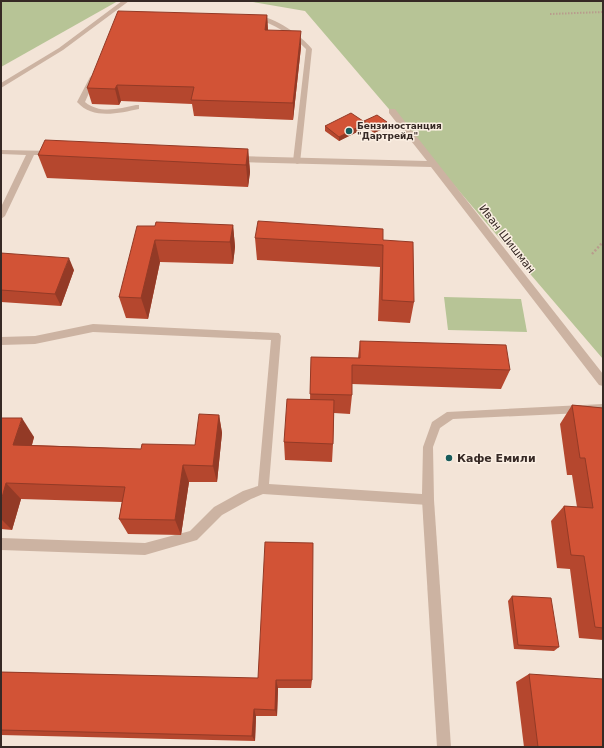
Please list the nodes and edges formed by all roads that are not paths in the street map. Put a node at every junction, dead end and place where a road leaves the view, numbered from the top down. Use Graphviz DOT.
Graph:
graph roads {
  1 [pos="126,1"];
  2 [pos="248,16"];
  3 [pos="97,68"];
  4 [pos="1,86"];
  5 [pos="136,107"];
  6 [pos="392,111"];
  7 [pos="1,152"];
  8 [pos="31,153"];
  9 [pos="62,154"];
  10 [pos="227,159"];
  11 [pos="297,161"];
  12 [pos="433,164"];
  13 [pos="1,216"];
  14 [pos="1,341"];
  15 [pos="603,382"];
  16 [pos="603,408"];
  17 [pos="263,489"];
  18 [pos="428,500"];
  19 [pos="1,544"];
  20 [pos="444,747"];
  1 -- 4 [label="street"];
  2 -- 11 [label="street"];
  3 -- 5 [label="street"];
  6 -- 12 [label="street, Иван Шишман"];
  7 -- 8 [label="street"];
  8 -- 9 [label="street"];
  8 -- 13 [label="street"];
  10 -- 11 [label="street"];
  11 -- 12 [label="street"];
  12 -- 15 [label="street, Иван Шишман"];
  14 -- 17 [label="street"];
  16 -- 18 [label="street"];
  17 -- 18 [label="street"];
  17 -- 19 [label="street"];
  18 -- 20 [label="street"];
}
